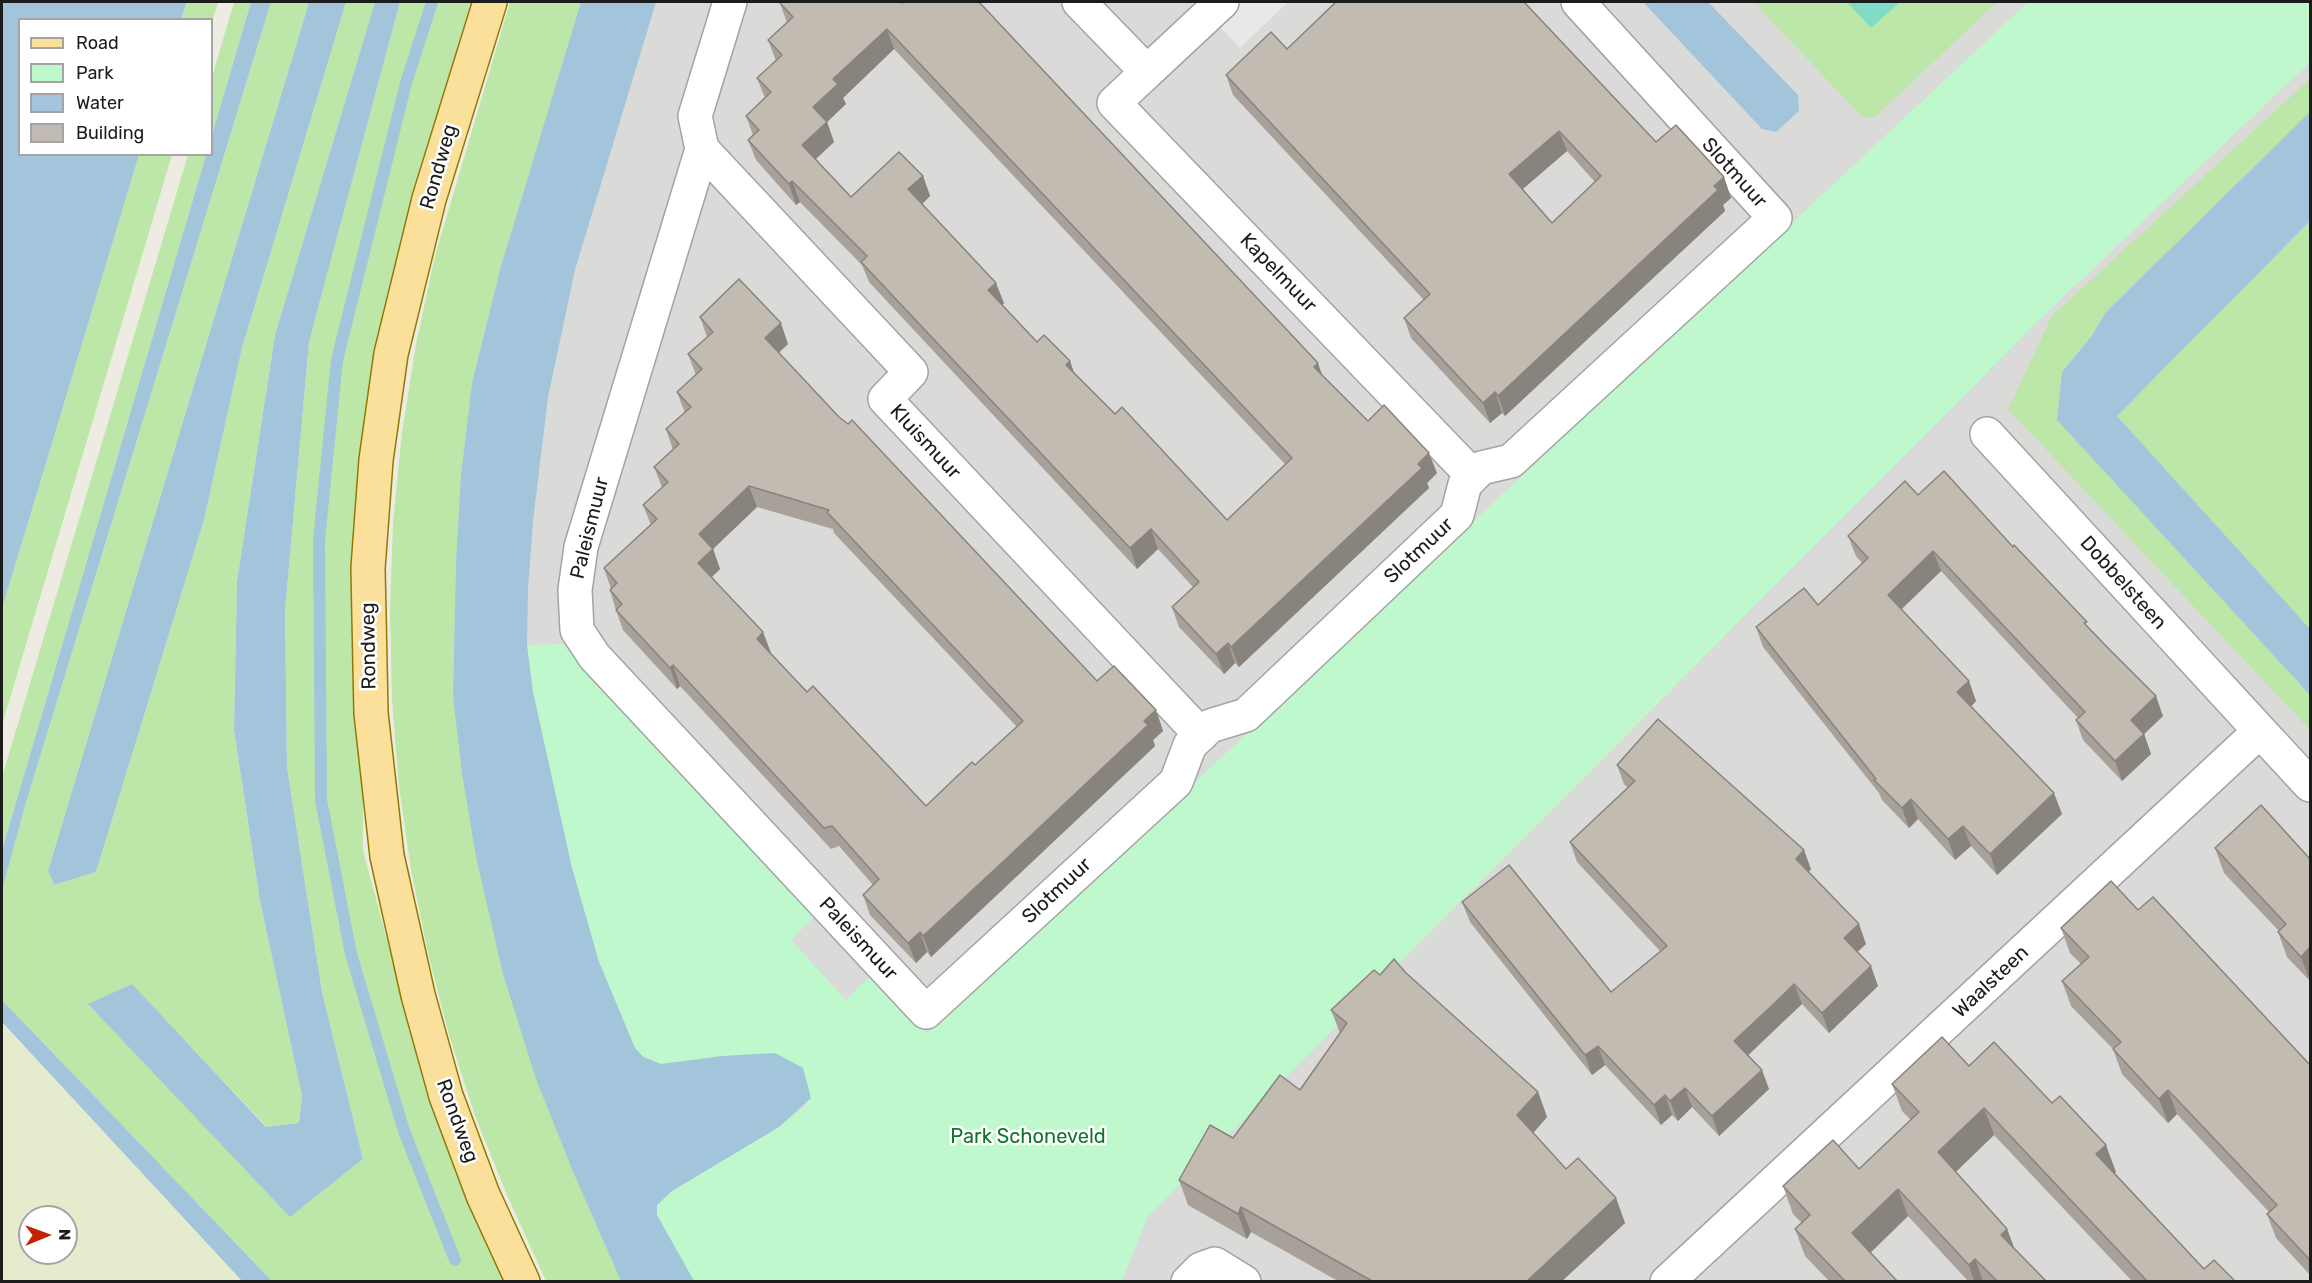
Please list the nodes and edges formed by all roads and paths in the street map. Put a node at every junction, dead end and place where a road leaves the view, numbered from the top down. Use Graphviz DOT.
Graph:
graph roads {
  1 [pos="490,2"];
  2 [pos="730,2"];
  3 [pos="1079,2"];
  4 [pos="1221,2"];
  5 [pos="1578,2"];
  6 [pos="1147,72"];
  7 [pos="702,149"];
  8 [pos="1987,434"];
  9 [pos="1473,476"];
  10 [pos="2260,731"];
  11 [pos="1201,735"];
  12 [pos="2310,785"];
  13 [pos="926,1012"];
  14 [pos="523,1281"];
  15 [pos="1188,1281"];
  16 [pos="1244,1281"];
  17 [pos="1667,1281"];
  1 -- 14 [label="main road, Rondweg"];
  2 -- 7 [label="street, Paleismuur"];
  3 -- 6 [label="street"];
  4 -- 6 [label="street, Kapelmuur"];
  5 -- 9 [label="street, Slotmuur"];
  6 -- 9 [label="street, Kapelmuur"];
  7 -- 11 [label="street, Kluismuur"];
  7 -- 13 [label="street, Paleismuur"];
  8 -- 10 [label="street, Dobbelsteen"];
  9 -- 11 [label="street, Slotmuur"];
  10 -- 12 [label="street"];
  10 -- 17 [label="street, Waalsteen"];
  11 -- 13 [label="street, Slotmuur"];
  15 -- 16 [label="street"];
}
